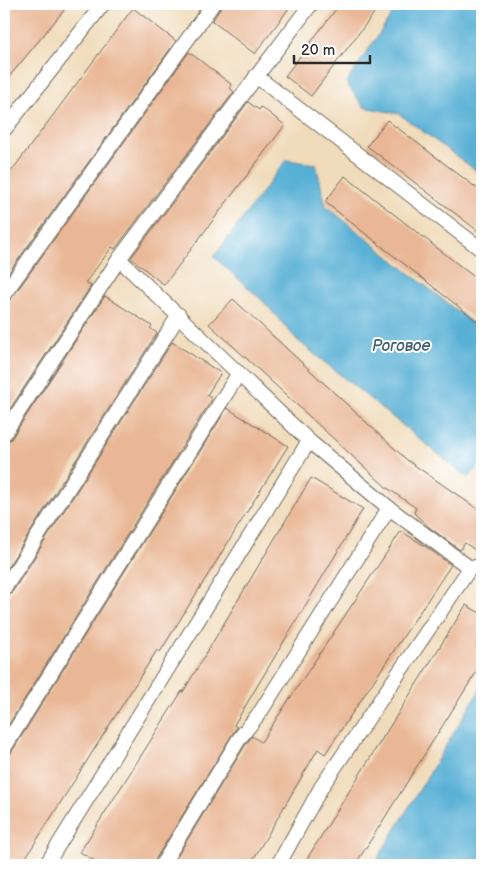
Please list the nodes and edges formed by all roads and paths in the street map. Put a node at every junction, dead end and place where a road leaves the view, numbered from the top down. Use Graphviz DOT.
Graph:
graph roads {
  1 [pos="103,4"];
  2 [pos="213,4"];
  3 [pos="311,4"];
  4 [pos="256,76"];
  5 [pos="4,130"];
  6 [pos="482,250"];
  7 [pos="119,259"];
  8 [pos="4,294"];
  9 [pos="179,316"];
  10 [pos="239,373"];
  11 [pos="4,434"];
  12 [pos="309,441"];
  13 [pos="389,508"];
  14 [pos="476,567"];
  15 [pos="4,589"];
  16 [pos="4,748"];
  17 [pos="46,865"];
  18 [pos="162,865"];
  19 [pos="278,865"];
  1 -- 5 [label="lane"];
  2 -- 8 [label="lane"];
  3 -- 4 [label="lane"];
  4 -- 6 [label="lane"];
  4 -- 7 [label="lane"];
  7 -- 9 [label="lane"];
  7 -- 11 [label="lane"];
  9 -- 10 [label="lane"];
  9 -- 15 [label="lane"];
  10 -- 12 [label="lane"];
  10 -- 16 [label="lane"];
  12 -- 13 [label="lane"];
  12 -- 17 [label="lane"];
  13 -- 14 [label="lane"];
  13 -- 18 [label="lane"];
  14 -- 19 [label="lane"];
}
